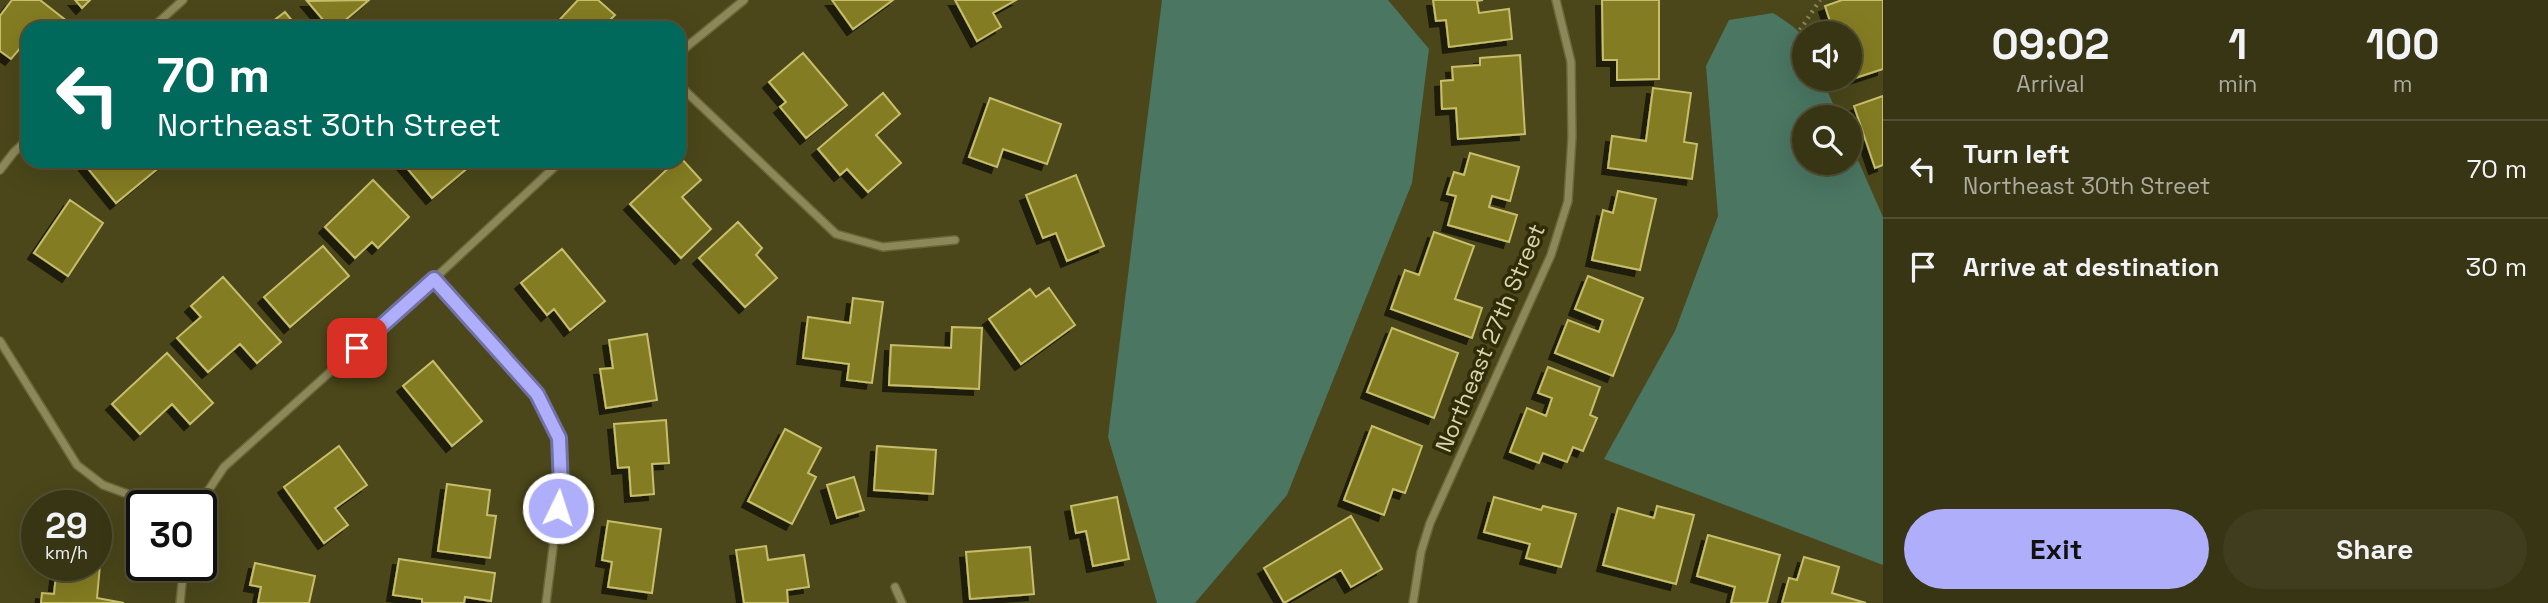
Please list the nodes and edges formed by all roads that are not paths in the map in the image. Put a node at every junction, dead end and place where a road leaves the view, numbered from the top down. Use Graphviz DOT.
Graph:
graph roads {
  1 [pos="183,0"];
  2 [pos="744,0"];
  3 [pos="1556,0"];
  4 [pos="160,21"];
  5 [pos="686,47"];
  6 [pos="686,92"];
  7 [pos="21,146"];
  8 [pos="553,168"];
  9 [pos="0,170"];
  10 [pos="955,240"];
  11 [pos="434,279"];
  12 [pos="0,341"];
  13 [pos="209,490"];
  14 [pos="126,493"];
  15 [pos="182,581"];
  16 [pos="895,587"];
  17 [pos="180,603"];
  18 [pos="546,603"];
  19 [pos="902,603"];
  20 [pos="1413,603"];
  1 -- 4 [label="street"];
  2 -- 5 [label="street"];
  3 -- 20 [label="street, Northeast 27th Street"];
  6 -- 10 [label="street"];
  7 -- 9 [label="street"];
  8 -- 11 [label="street"];
  11 -- 13 [label="street"];
  11 -- 18 [label="street"];
  12 -- 14 [label="street"];
  15 -- 17 [label="street"];
  16 -- 19 [label="street"];
}
